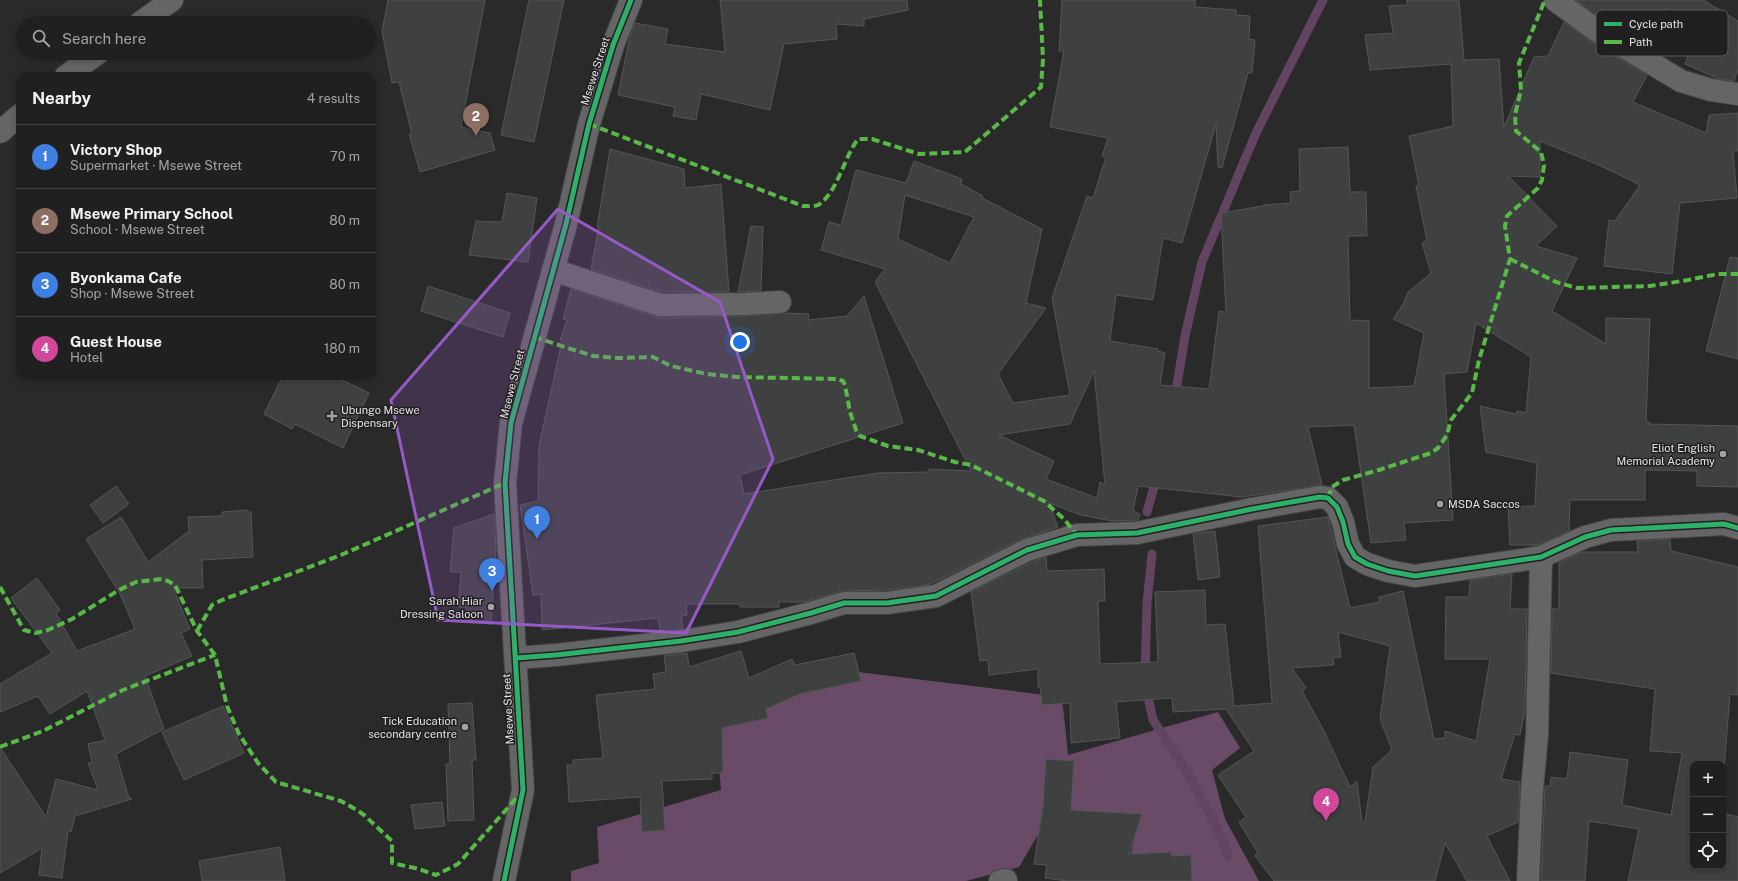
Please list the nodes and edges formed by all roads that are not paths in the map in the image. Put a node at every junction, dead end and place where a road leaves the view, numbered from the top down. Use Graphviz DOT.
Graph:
graph roads {
  1 [pos="172,0"];
  2 [pos="631,0"];
  3 [pos="1555,0"];
  4 [pos="150,16"];
  5 [pos="1596,30"];
  6 [pos="1639,56"];
  7 [pos="88,60"];
  8 [pos="72,72"];
  9 [pos="1738,94"];
  10 [pos="16,118"];
  11 [pos="0,132"];
  12 [pos="553,270"];
  13 [pos="780,302"];
  14 [pos="1738,528"];
  15 [pos="1541,557"];
  16 [pos="516,658"];
  17 [pos="504,881"];
  18 [pos="1528,881"];
  1 -- 4 [label="street"];
  2 -- 12 [label="street, Msewe Street"];
  3 -- 5 [label="street"];
  6 -- 9 [label="street"];
  7 -- 8 [label="street"];
  10 -- 11 [label="street"];
  12 -- 13 [label="street"];
  12 -- 16 [label="street, Msewe Street"];
  14 -- 15 [label="street"];
  15 -- 16 [label="street"];
  15 -- 18 [label="street"];
  16 -- 17 [label="street, Msewe Street"];
}
